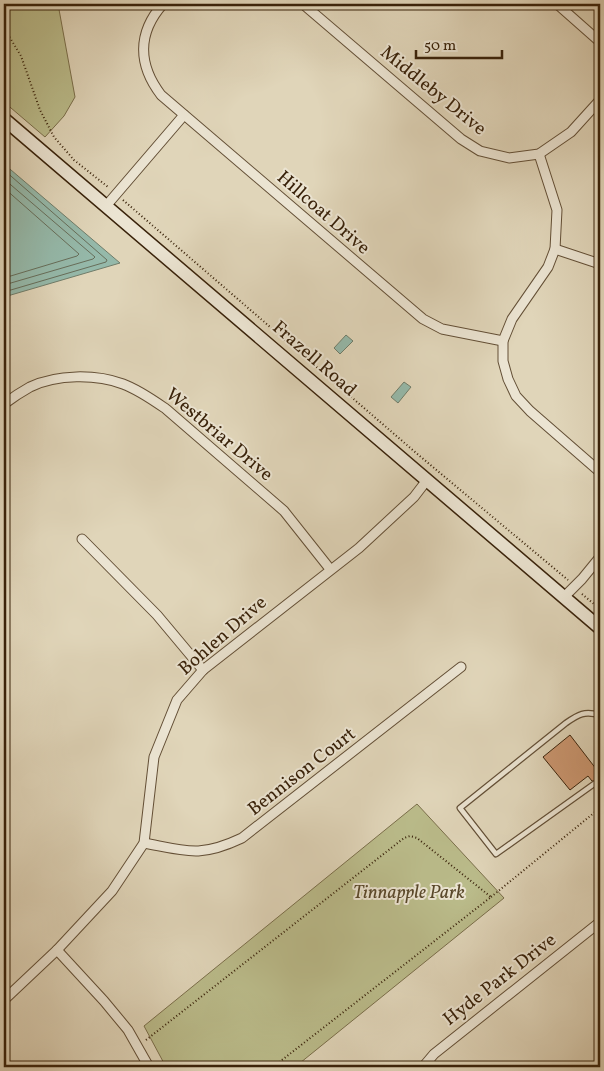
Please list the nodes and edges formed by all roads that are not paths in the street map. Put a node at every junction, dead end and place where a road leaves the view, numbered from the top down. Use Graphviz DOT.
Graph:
graph roads {
  1 [pos="162,4"];
  2 [pos="303,4"];
  3 [pos="557,4"];
  4 [pos="600,42"];
  5 [pos="600,100"];
  6 [pos="184,115"];
  7 [pos="4,119"];
  8 [pos="538,154"];
  9 [pos="106,206"];
  10 [pos="555,249"];
  11 [pos="600,264"];
  12 [pos="503,341"];
  13 [pos="4,404"];
  14 [pos="600,472"];
  15 [pos="427,480"];
  16 [pos="82,539"];
  17 [pos="600,557"];
  18 [pos="330,569"];
  19 [pos="564,597"];
  20 [pos="600,628"];
  21 [pos="461,667"];
  22 [pos="203,670"];
  23 [pos="600,715"];
  24 [pos="594,784"];
  25 [pos="144,842"];
  26 [pos="600,922"];
  27 [pos="57,950"];
  28 [pos="4,1000"];
  29 [pos="149,1067"];
  30 [pos="423,1067"];
  1 -- 6 [label="street, Hillcoat Drive"];
  2 -- 8 [label="street, Middleby Drive"];
  3 -- 4 [label="street"];
  5 -- 8 [label="street, Middleby Drive"];
  6 -- 9 [label="street"];
  6 -- 12 [label="street, Hillcoat Drive"];
  7 -- 9 [label="street, Frazell Road"];
  8 -- 10 [label="street"];
  9 -- 15 [label="street, Frazell Road"];
  10 -- 11 [label="street"];
  10 -- 12 [label="street"];
  12 -- 14 [label="street"];
  13 -- 18 [label="street, Westbriar Drive"];
  15 -- 18 [label="street, Bohlen Drive"];
  15 -- 19 [label="street, Frazell Road"];
  16 -- 22 [label="street"];
  17 -- 19 [label="street"];
  18 -- 22 [label="street, Bohlen Drive"];
  19 -- 20 [label="street, Frazell Road"];
  21 -- 25 [label="street, Bennison Court"];
  22 -- 25 [label="street, Bohlen Drive"];
  23 -- 24 [label="lane"];
  25 -- 27 [label="street, Bohlen Drive"];
  26 -- 30 [label="street, Hyde Park Drive"];
  27 -- 28 [label="street, Bohlen Drive"];
  27 -- 29 [label="street"];
}
